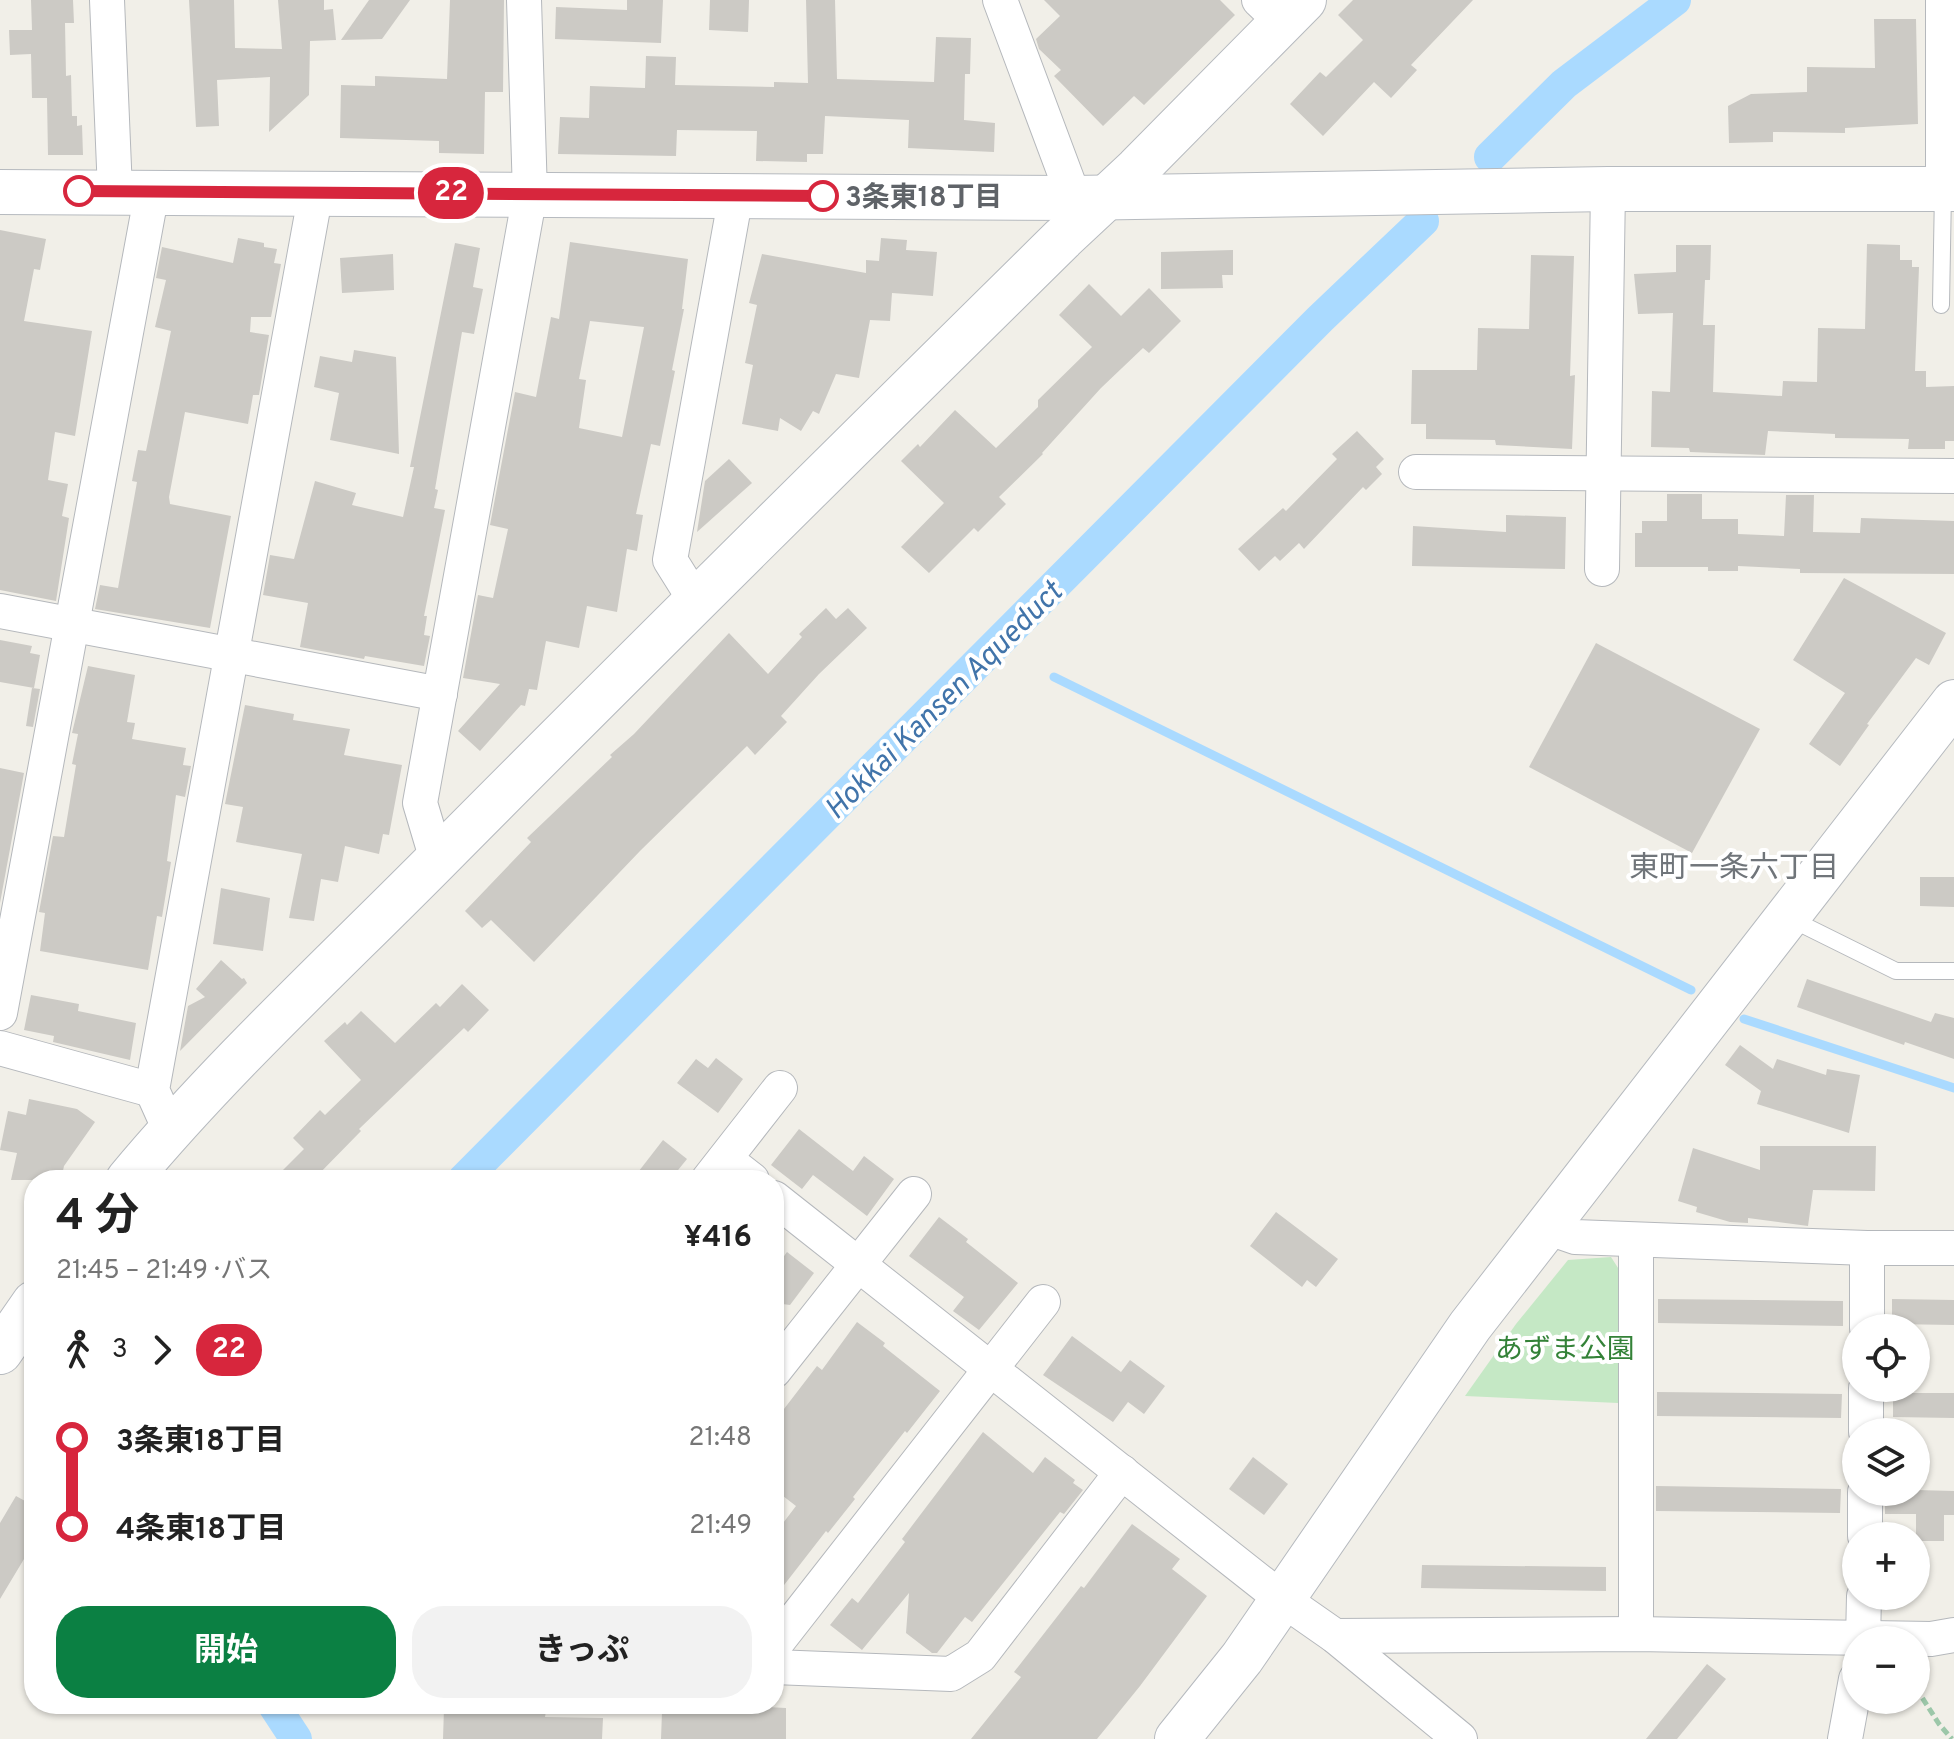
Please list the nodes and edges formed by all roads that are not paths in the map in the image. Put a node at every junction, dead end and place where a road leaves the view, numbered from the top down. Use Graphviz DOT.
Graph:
graph roads {
  1 [pos="107,0"];
  2 [pos="524,0"];
  3 [pos="1000,0"];
  4 [pos="1943,0"];
  5 [pos="1281,7"];
  6 [pos="1608,189"];
  7 [pos="1949,189"];
  8 [pos="0,192"];
  9 [pos="134,192"];
  10 [pos="316,192"];
  11 [pos="530,194"];
  12 [pos="736,195"];
  13 [pos="1091,197"];
  14 [pos="1941,305"];
  15 [pos="1416,472"];
  16 [pos="1605,473"];
  17 [pos="1954,476"];
  18 [pos="1602,569"];
  19 [pos="695,600"];
  20 [pos="0,611"];
  21 [pos="71,624"];
  22 [pos="233,654"];
  23 [pos="440,694"];
  24 [pos="1952,708"];
  25 [pos="437,860"];
  26 [pos="1787,917"];
  27 [pos="1954,971"];
  28 [pos="0,1013"];
  29 [pos="0,1048"];
  30 [pos="780,1088"];
  31 [pos="152,1090"];
  32 [pos="170,1130"];
  33 [pos="716,1169"];
  34 [pos="136,1170"];
  35 [pos="914,1194"];
  36 [pos="784,1206"];
  37 [pos="1546,1227"];
  38 [pos="1636,1240"];
  39 [pos="1867,1248"];
  40 [pos="1954,1248"];
  41 [pos="858,1264"];
  42 [pos="1043,1302"];
  43 [pos="1867,1314"];
  44 [pos="24,1317"];
  45 [pos="0,1352"];
  46 [pos="784,1358"];
  47 [pos="991,1369"];
  48 [pos="1122,1472"];
  49 [pos="1282,1599"];
  50 [pos="784,1633"];
  51 [pos="1636,1634"];
  52 [pos="1954,1635"];
  53 [pos="1335,1636"];
  54 [pos="1842,1638"];
  55 [pos="1930,1639"];
  56 [pos="784,1667"];
  57 [pos="1850,1714"];
  58 [pos="1177,1739"];
  59 [pos="1460,1739"];
  60 [pos="1845,1739"];
  1 -- 9 [label="street"];
  2 -- 11 [label="street"];
  3 -- 13 [label="street"];
  4 -- 7 [label="street"];
  5 -- 13 [label="street"];
  6 -- 7 [label="street"];
  6 -- 13 [label="street"];
  6 -- 16 [label="street"];
  7 -- 14 [label="lane"];
  8 -- 9 [label="street"];
  9 -- 10 [label="street"];
  9 -- 21 [label="street"];
  10 -- 11 [label="street"];
  10 -- 22 [label="street"];
  11 -- 12 [label="street"];
  11 -- 23 [label="street"];
  12 -- 13 [label="street"];
  12 -- 19 [label="street"];
  13 -- 19 [label="street"];
  15 -- 16 [label="street"];
  16 -- 17 [label="street"];
  16 -- 18 [label="street"];
  19 -- 25 [label="street"];
  20 -- 21 [label="street"];
  21 -- 22 [label="street"];
  21 -- 28 [label="street"];
  22 -- 23 [label="street"];
  22 -- 31 [label="street"];
  23 -- 25 [label="street"];
  24 -- 26 [label="street"];
  25 -- 32 [label="street"];
  26 -- 27 [label="lane"];
  26 -- 37 [label="street"];
  29 -- 31 [label="street"];
  30 -- 33 [label="street"];
  31 -- 32 [label="street"];
  32 -- 34 [label="street"];
  35 -- 41 [label="street"];
  36 -- 41 [label="street"];
  37 -- 38 [label="street"];
  37 -- 49 [label="street"];
  38 -- 39 [label="street"];
  38 -- 51 [label="street"];
  39 -- 40 [label="street"];
  39 -- 43 [label="street"];
  41 -- 46 [label="street"];
  41 -- 47 [label="street"];
  42 -- 47 [label="street"];
  44 -- 45 [label="street"];
  47 -- 48 [label="street"];
  47 -- 50 [label="street"];
  48 -- 49 [label="street"];
  48 -- 56 [label="street"];
  49 -- 53 [label="street"];
  49 -- 58 [label="street"];
  51 -- 53 [label="street"];
  51 -- 54 [label="street"];
  52 -- 55 [label="street"];
  53 -- 59 [label="street"];
  57 -- 60 [label="street"];
}
